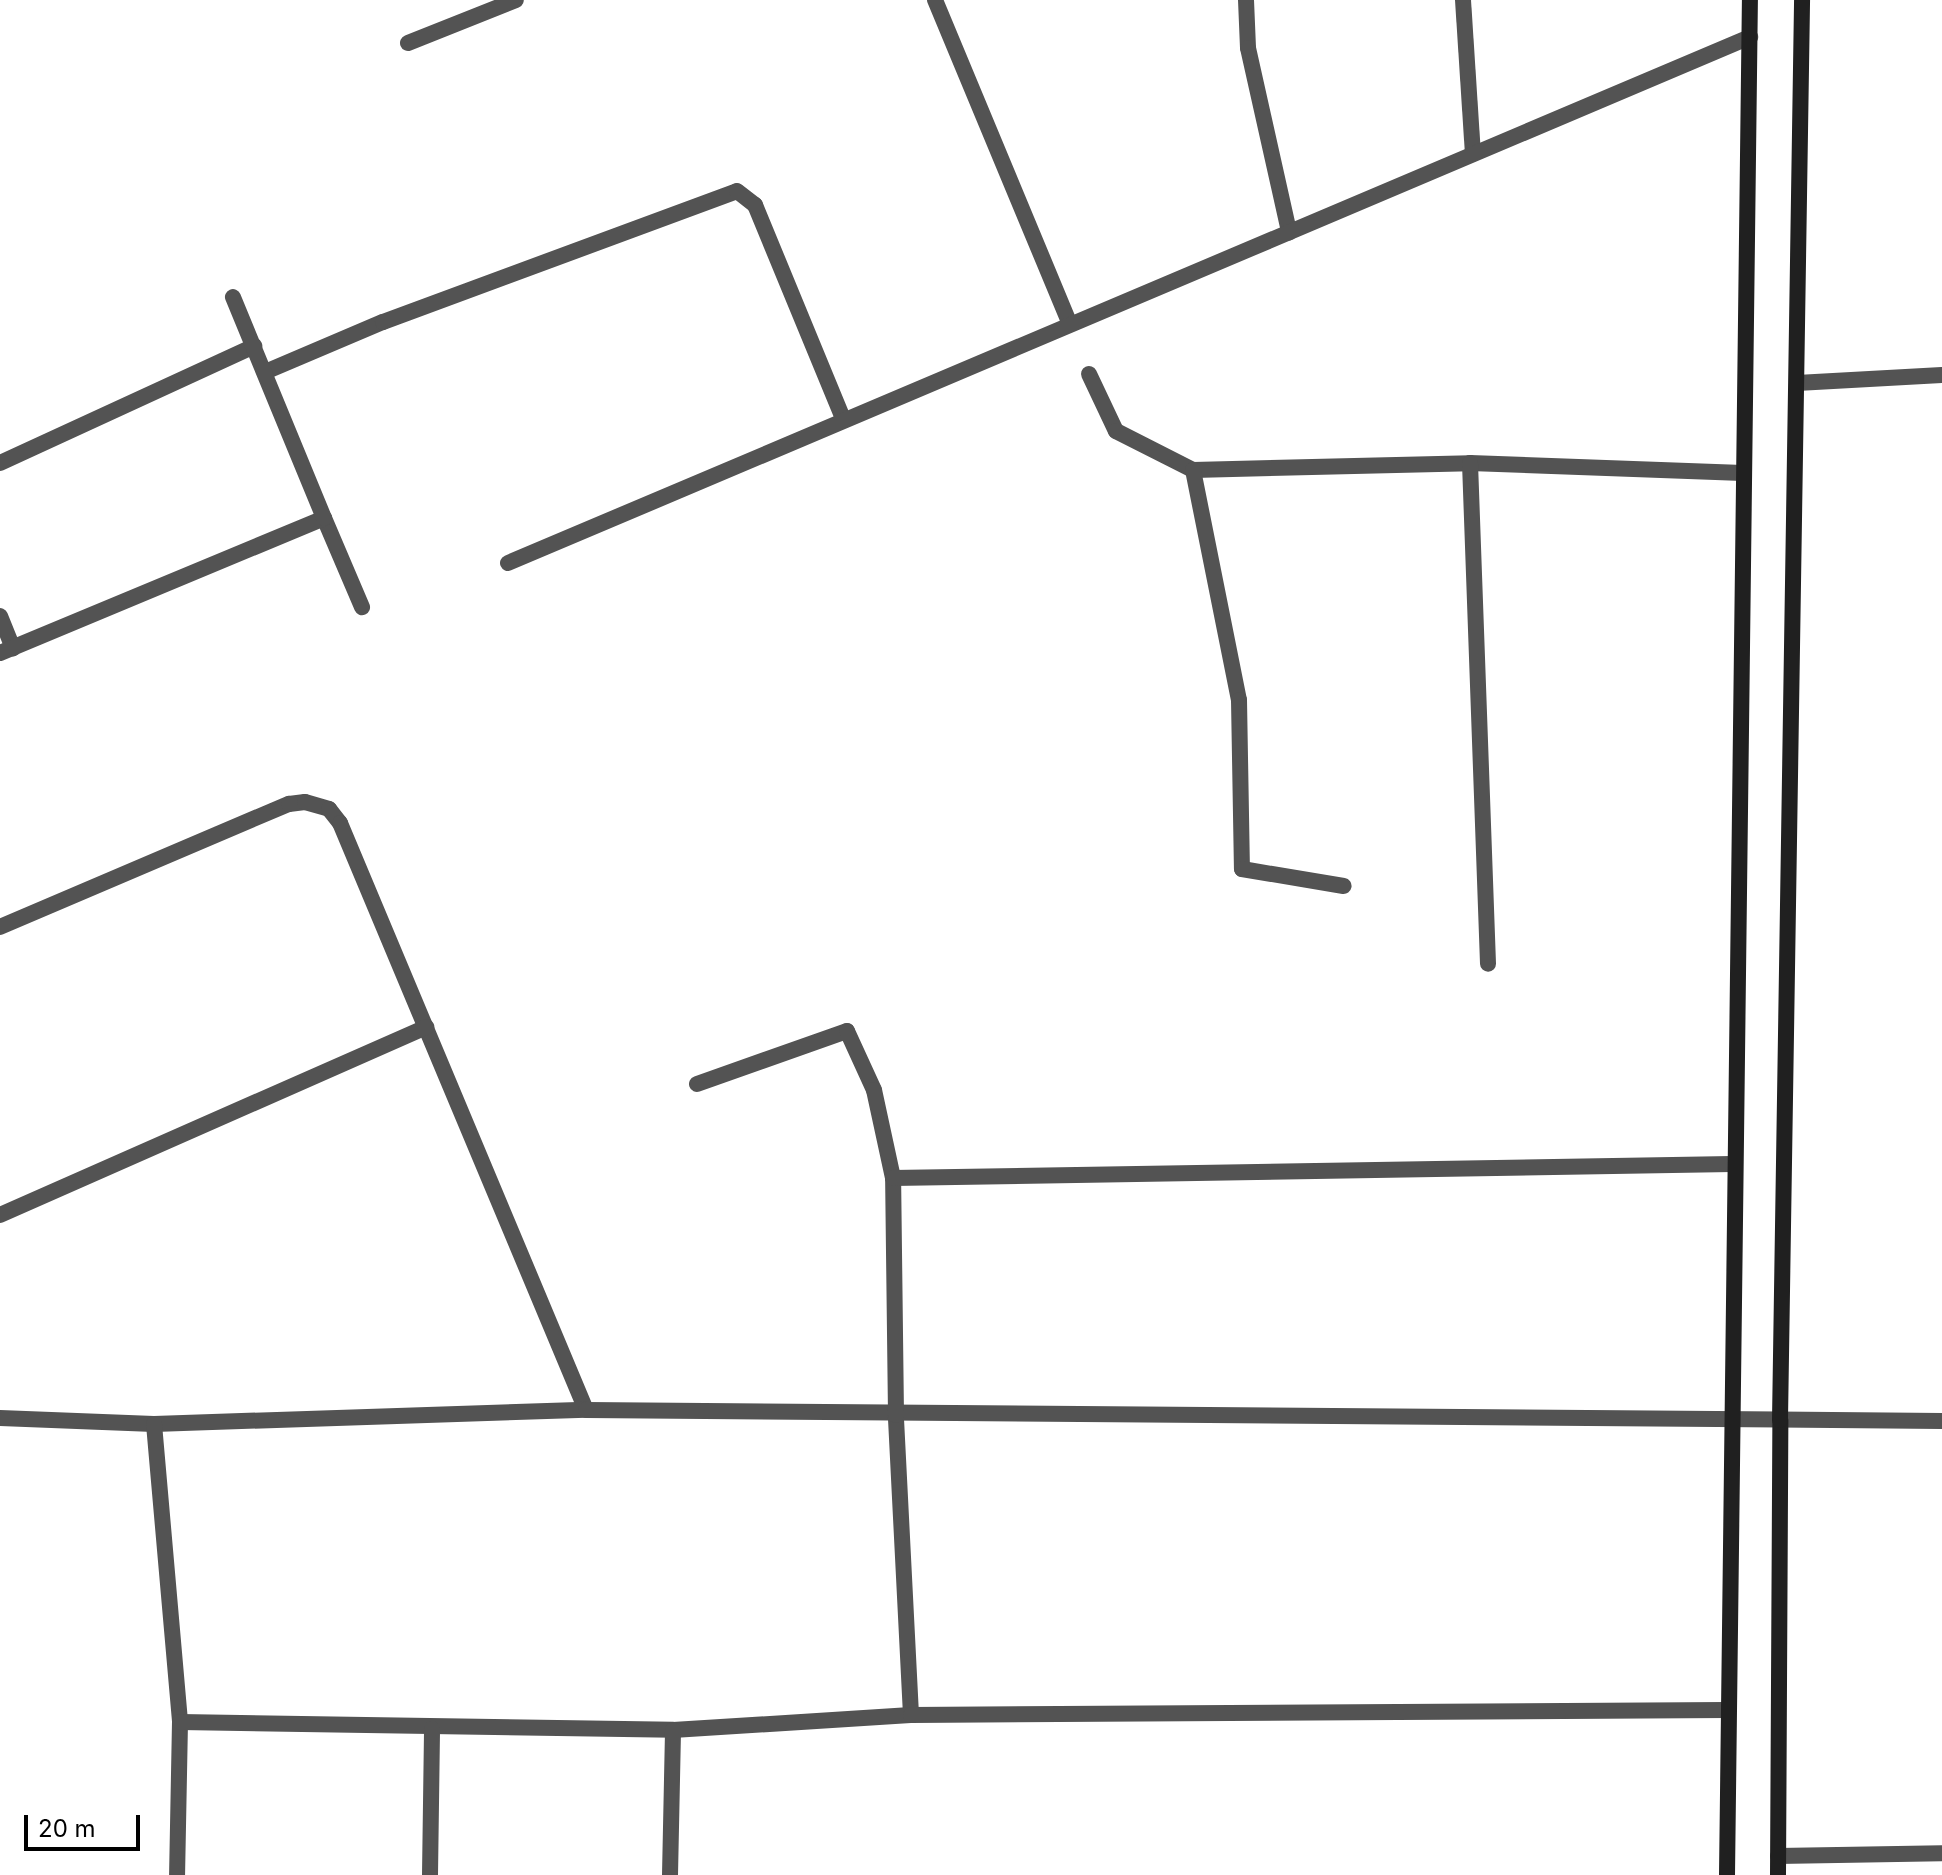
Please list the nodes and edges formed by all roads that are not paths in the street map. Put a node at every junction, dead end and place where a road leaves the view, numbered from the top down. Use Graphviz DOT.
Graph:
graph roads {
  1 [pos="516,0"];
  2 [pos="935,0"];
  3 [pos="1246,0"];
  4 [pos="1463,0"];
  5 [pos="1750,0"];
  6 [pos="1802,0"];
  7 [pos="1750,37"];
  8 [pos="408,43"];
  9 [pos="1473,154"];
  10 [pos="1289,232"];
  11 [pos="233,297"];
  12 [pos="1069,322"];
  13 [pos="254,346"];
  14 [pos="265,372"];
  15 [pos="1089,374"];
  16 [pos="1942,375"];
  17 [pos="1797,383"];
  18 [pos="843,419"];
  19 [pos="0,463"];
  20 [pos="1470,463"];
  21 [pos="1193,470"];
  22 [pos="1743,473"];
  23 [pos="324,518"];
  24 [pos="508,563"];
  25 [pos="362,607"];
  26 [pos="0,616"];
  27 [pos="6,651"];
  28 [pos="1344,886"];
  29 [pos="0,927"];
  30 [pos="1488,964"];
  31 [pos="426,1027"];
  32 [pos="697,1084"];
  33 [pos="1732,1164"];
  34 [pos="893,1178"];
  35 [pos="0,1215"];
  36 [pos="586,1410"];
  37 [pos="896,1415"];
  38 [pos="0,1418"];
  39 [pos="1732,1420"];
  40 [pos="1780,1420"];
  41 [pos="1942,1421"];
  42 [pos="154,1424"];
  43 [pos="1726,1710"];
  44 [pos="911,1715"];
  45 [pos="180,1722"];
  46 [pos="432,1729"];
  47 [pos="673,1730"];
  48 [pos="1942,1853"];
  49 [pos="1778,1856"];
  50 [pos="177,1875"];
  51 [pos="430,1875"];
  52 [pos="670,1875"];
  53 [pos="1727,1875"];
  54 [pos="1778,1875"];
  1 -- 8 [label="street"];
  2 -- 12 [label="street"];
  3 -- 10 [label="street"];
  4 -- 9 [label="street"];
  5 -- 7 [label="main road"];
  6 -- 17 [label="main road"];
  7 -- 9 [label="street"];
  7 -- 22 [label="main road"];
  9 -- 10 [label="street"];
  10 -- 12 [label="street"];
  11 -- 13 [label="street"];
  12 -- 18 [label="street"];
  13 -- 14 [label="street"];
  13 -- 19 [label="street"];
  14 -- 18 [label="street"];
  14 -- 23 [label="street"];
  15 -- 21 [label="street"];
  16 -- 17 [label="street"];
  17 -- 40 [label="main road"];
  18 -- 24 [label="street"];
  20 -- 21 [label="street"];
  20 -- 22 [label="street"];
  20 -- 30 [label="street"];
  21 -- 28 [label="street"];
  22 -- 33 [label="main road"];
  23 -- 25 [label="street"];
  23 -- 27 [label="street"];
  26 -- 27 [label="street"];
  29 -- 31 [label="street"];
  31 -- 35 [label="street"];
  31 -- 36 [label="street"];
  32 -- 34 [label="street"];
  33 -- 34 [label="street"];
  33 -- 39 [label="main road"];
  34 -- 37 [label="street"];
  36 -- 37 [label="street"];
  36 -- 42 [label="street"];
  37 -- 39 [label="street"];
  37 -- 44 [label="street"];
  38 -- 42 [label="street"];
  39 -- 40 [label="street"];
  39 -- 43 [label="main road"];
  40 -- 41 [label="street"];
  40 -- 49 [label="main road"];
  42 -- 45 [label="street"];
  43 -- 44 [label="street"];
  43 -- 53 [label="main road"];
  44 -- 47 [label="street"];
  45 -- 46 [label="street"];
  45 -- 50 [label="street"];
  46 -- 47 [label="street"];
  46 -- 51 [label="street"];
  47 -- 52 [label="street"];
  48 -- 49 [label="street"];
  49 -- 54 [label="main road"];
}
